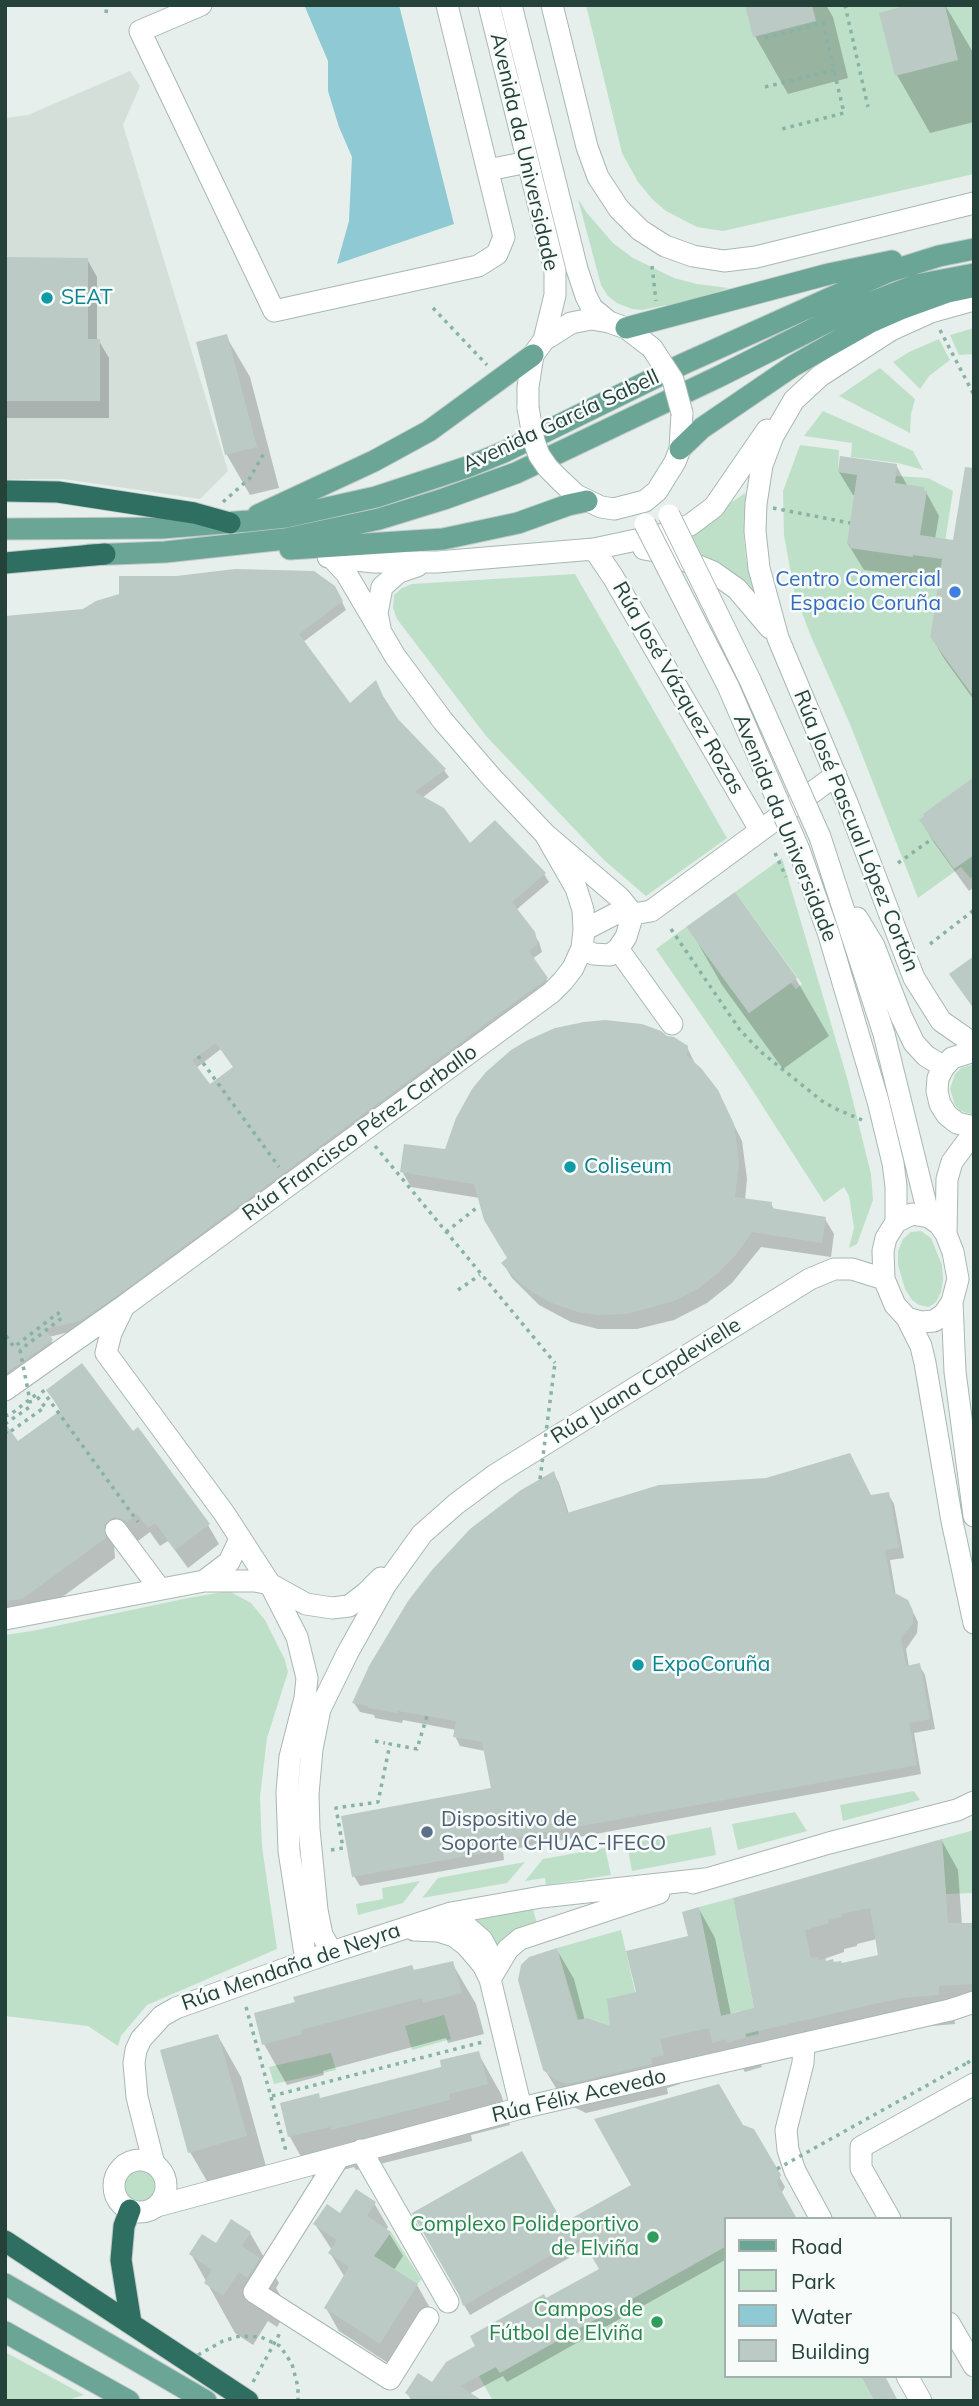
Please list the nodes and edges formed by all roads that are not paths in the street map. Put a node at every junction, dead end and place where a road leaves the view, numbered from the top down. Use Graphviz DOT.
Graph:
graph roads {
  1 [pos="201,5"];
  2 [pos="447,5"];
  3 [pos="489,5"];
  4 [pos="512,5"];
  5 [pos="552,5"];
  6 [pos="587,147"];
  7 [pos="549,157"];
  8 [pos="528,162"];
  9 [pos="488,170"];
  10 [pos="974,203"];
  11 [pos="974,249"];
  12 [pos="974,274"];
  13 [pos="974,287"];
  14 [pos="974,300"];
  15 [pos="617,325"];
  16 [pos="539,347"];
  17 [pos="794,400"];
  18 [pos="680,449"];
  19 [pos="668,477"];
  20 [pos="5,491"];
  21 [pos="587,501"];
  22 [pos="614,509"];
  23 [pos="239,522"];
  24 [pos="5,529"];
  25 [pos="226,547"];
  26 [pos="304,549"];
  27 [pos="594,549"];
  28 [pos="105,554"];
  29 [pos="5,556"];
  30 [pos="333,559"];
  31 [pos="437,562"];
  32 [pos="5,563"];
  33 [pos="778,638"];
  34 [pos="384,640"];
  35 [pos="836,775"];
  36 [pos="760,830"];
  37 [pos="544,834"];
  38 [pos="834,876"];
  39 [pos="633,914"];
  40 [pos="583,939"];
  41 [pos="618,949"];
  42 [pos="941,1021"];
  43 [pos="672,1024"];
  44 [pos="974,1044"];
  45 [pos="974,1051"];
  46 [pos="948,1063"];
  47 [pos="974,1127"];
  48 [pos="974,1138"];
  49 [pos="929,1217"];
  50 [pos="896,1222"];
  51 [pos="946,1234"];
  52 [pos="884,1279"];
  53 [pos="953,1302"];
  54 [pos="124,1306"];
  55 [pos="907,1318"];
  56 [pos="66,1348"];
  57 [pos="106,1353"];
  58 [pos="5,1390"];
  59 [pos="974,1516"];
  60 [pos="235,1526"];
  61 [pos="116,1530"];
  62 [pos="422,1534"];
  63 [pos="204,1581"];
  64 [pos="270,1584"];
  65 [pos="160,1589"];
  66 [pos="5,1619"];
  67 [pos="974,1623"];
  68 [pos="968,1808"];
  69 [pos="705,1879"];
  70 [pos="451,1913"];
  71 [pos="394,1931"];
  72 [pos="331,1952"];
  73 [pos="306,1961"];
  74 [pos="490,1979"];
  75 [pos="974,2002"];
  76 [pos="950,2010"];
  77 [pos="974,2015"];
  78 [pos="804,2044"];
  79 [pos="974,2084"];
  80 [pos="521,2108"];
  81 [pos="361,2150"];
  82 [pos="339,2157"];
  83 [pos="152,2168"];
  84 [pos="210,2190"];
  85 [pos="157,2206"];
  86 [pos="130,2210"];
  87 [pos="820,2217"];
  88 [pos="889,2217"];
  89 [pos="5,2241"];
  90 [pos="5,2284"];
  91 [pos="448,2302"];
  92 [pos="428,2318"];
  93 [pos="131,2323"];
  94 [pos="951,2326"];
  95 [pos="5,2332"];
  96 [pos="974,2366"];
  97 [pos="908,2378"];
  98 [pos="249,2394"];
  99 [pos="129,2401"];
  100 [pos="206,2401"];
  101 [pos="921,2401"];
  1 -- 9 [label="street"];
  2 -- 9 [label="street"];
  3 -- 8 [label="street, Avenida da Universidade"];
  4 -- 7 [label="street, Avenida da Universidade"];
  5 -- 6 [label="street"];
  6 -- 7 [label="street"];
  6 -- 10 [label="street"];
  7 -- 15 [label="street, Avenida da Universidade"];
  8 -- 9 [label="street"];
  8 -- 16 [label="street, Avenida da Universidade"];
  11 -- 15 [label="main road"];
  11 -- 23 [label="main road, Avenida García Sabell"];
  12 -- 25 [label="main road, Avenida García Sabell"];
  13 -- 18 [label="main road"];
  14 -- 17 [label="street, Rúa José Pascual López Cortón"];
  15 -- 16 [label="street"];
  15 -- 18 [label="street, bridge"];
  16 -- 21 [label="street, bridge"];
  16 -- 23 [label="main road"];
  17 -- 27 [label="street, Rúa José Pascual López Cortón"];
  17 -- 33 [label="street, Rúa José Pascual López Cortón"];
  18 -- 19 [label="street"];
  19 -- 22 [label="street"];
  19 -- 38 [label="street, Avenida da Universidade, bridge"];
  20 -- 23 [label="highway"];
  21 -- 22 [label="street"];
  21 -- 26 [label="main road"];
  22 -- 50 [label="street, Avenida da Universidade, bridge"];
  23 -- 24 [label="main road, Avenida García Sabell"];
  25 -- 26 [label="main road"];
  25 -- 28 [label="main road, Avenida García Sabell"];
  26 -- 30 [label="street, Rúa José Pascual López Cortón"];
  27 -- 31 [label="street, Rúa José Pascual López Cortón"];
  27 -- 33 [label="street, Rúa José Pascual López Cortón"];
  27 -- 36 [label="street, Rúa José Vázquez Rozas"];
  28 -- 29 [label="main road, Avenida García Sabell"];
  28 -- 32 [label="highway"];
  30 -- 31 [label="street, Rúa José Pascual López Cortón"];
  30 -- 34 [label="street"];
  31 -- 34 [label="street, Rúa José Pascual López Cortón"];
  33 -- 35 [label="street, Rúa José Pascual López Cortón"];
  34 -- 37 [label="street"];
  35 -- 36 [label="street"];
  35 -- 42 [label="street, Rúa José Pascual López Cortón"];
  36 -- 39 [label="street"];
  37 -- 39 [label="street"];
  37 -- 40 [label="street"];
  38 -- 46 [label="street, Avenida da Universidade"];
  38 -- 49 [label="street, Avenida da Universidade"];
  39 -- 40 [label="street"];
  39 -- 41 [label="street"];
  40 -- 41 [label="street"];
  40 -- 54 [label="street, Rúa Francisco Pérez Carballo"];
  41 -- 43 [label="street"];
  42 -- 44 [label="street, Rúa José Pascual López Cortón"];
  42 -- 46 [label="street, Rúa José Pascual López Cortón"];
  45 -- 46 [label="street"];
  46 -- 47 [label="street, Rúa José Pascual López Cortón"];
  48 -- 51 [label="street"];
  49 -- 50 [label="street"];
  49 -- 51 [label="street"];
  50 -- 52 [label="street"];
  51 -- 53 [label="street"];
  52 -- 55 [label="street"];
  52 -- 62 [label="street, Rúa Juana Capdevielle"];
  53 -- 55 [label="street"];
  53 -- 59 [label="street"];
  54 -- 56 [label="street, Rúa Francisco Pérez Carballo"];
  54 -- 57 [label="street, Rúa Francisco Pérez Carballo"];
  55 -- 67 [label="street"];
  56 -- 57 [label="street"];
  56 -- 58 [label="street, Rúa Francisco Pérez Carballo"];
  57 -- 60 [label="street"];
  60 -- 63 [label="street"];
  60 -- 64 [label="street"];
  61 -- 65 [label="street"];
  62 -- 64 [label="street, Rúa Juana Capdevielle"];
  62 -- 72 [label="street, Rúa Juana Capdevielle"];
  63 -- 64 [label="street, Rúa Juana Capdevielle"];
  63 -- 65 [label="street, Rúa Juana Capdevielle"];
  64 -- 73 [label="street"];
  65 -- 66 [label="street, Rúa Juana Capdevielle"];
  68 -- 69 [label="street, Rúa Mendaña de Neyra"];
  69 -- 70 [label="street, Rúa Mendaña de Neyra"];
  69 -- 74 [label="street, Rúa Mendaña de Neyra"];
  70 -- 71 [label="street, Rúa Mendaña de Neyra"];
  70 -- 74 [label="street"];
  71 -- 72 [label="street, Rúa Mendaña de Neyra"];
  71 -- 74 [label="street"];
  72 -- 73 [label="street, Rúa Mendaña de Neyra"];
  73 -- 83 [label="street, Rúa Mendaña de Neyra"];
  74 -- 80 [label="street"];
  75 -- 76 [label="street, Rúa Félix Acevedo"];
  76 -- 77 [label="street, Rúa Félix Acevedo"];
  76 -- 78 [label="street, Rúa Félix Acevedo"];
  78 -- 80 [label="street, Rúa Félix Acevedo"];
  78 -- 87 [label="street"];
  79 -- 88 [label="street"];
  80 -- 81 [label="street, Rúa Félix Acevedo"];
  81 -- 82 [label="street, Rúa Félix Acevedo"];
  81 -- 91 [label="street"];
  82 -- 84 [label="street, Rúa Félix Acevedo"];
  82 -- 92 [label="street"];
  83 -- 84 [label="street, Rúa Félix Acevedo"];
  83 -- 85 [label="street"];
  83 -- 86 [label="street"];
  84 -- 85 [label="street, Rúa Félix Acevedo"];
  85 -- 86 [label="street, Rúa Félix Acevedo"];
  86 -- 93 [label="highway"];
  89 -- 93 [label="highway"];
  90 -- 100 [label="main road"];
  93 -- 98 [label="highway"];
  94 -- 96 [label="street"];
  95 -- 99 [label="main road"];
  97 -- 101 [label="street"];
}
